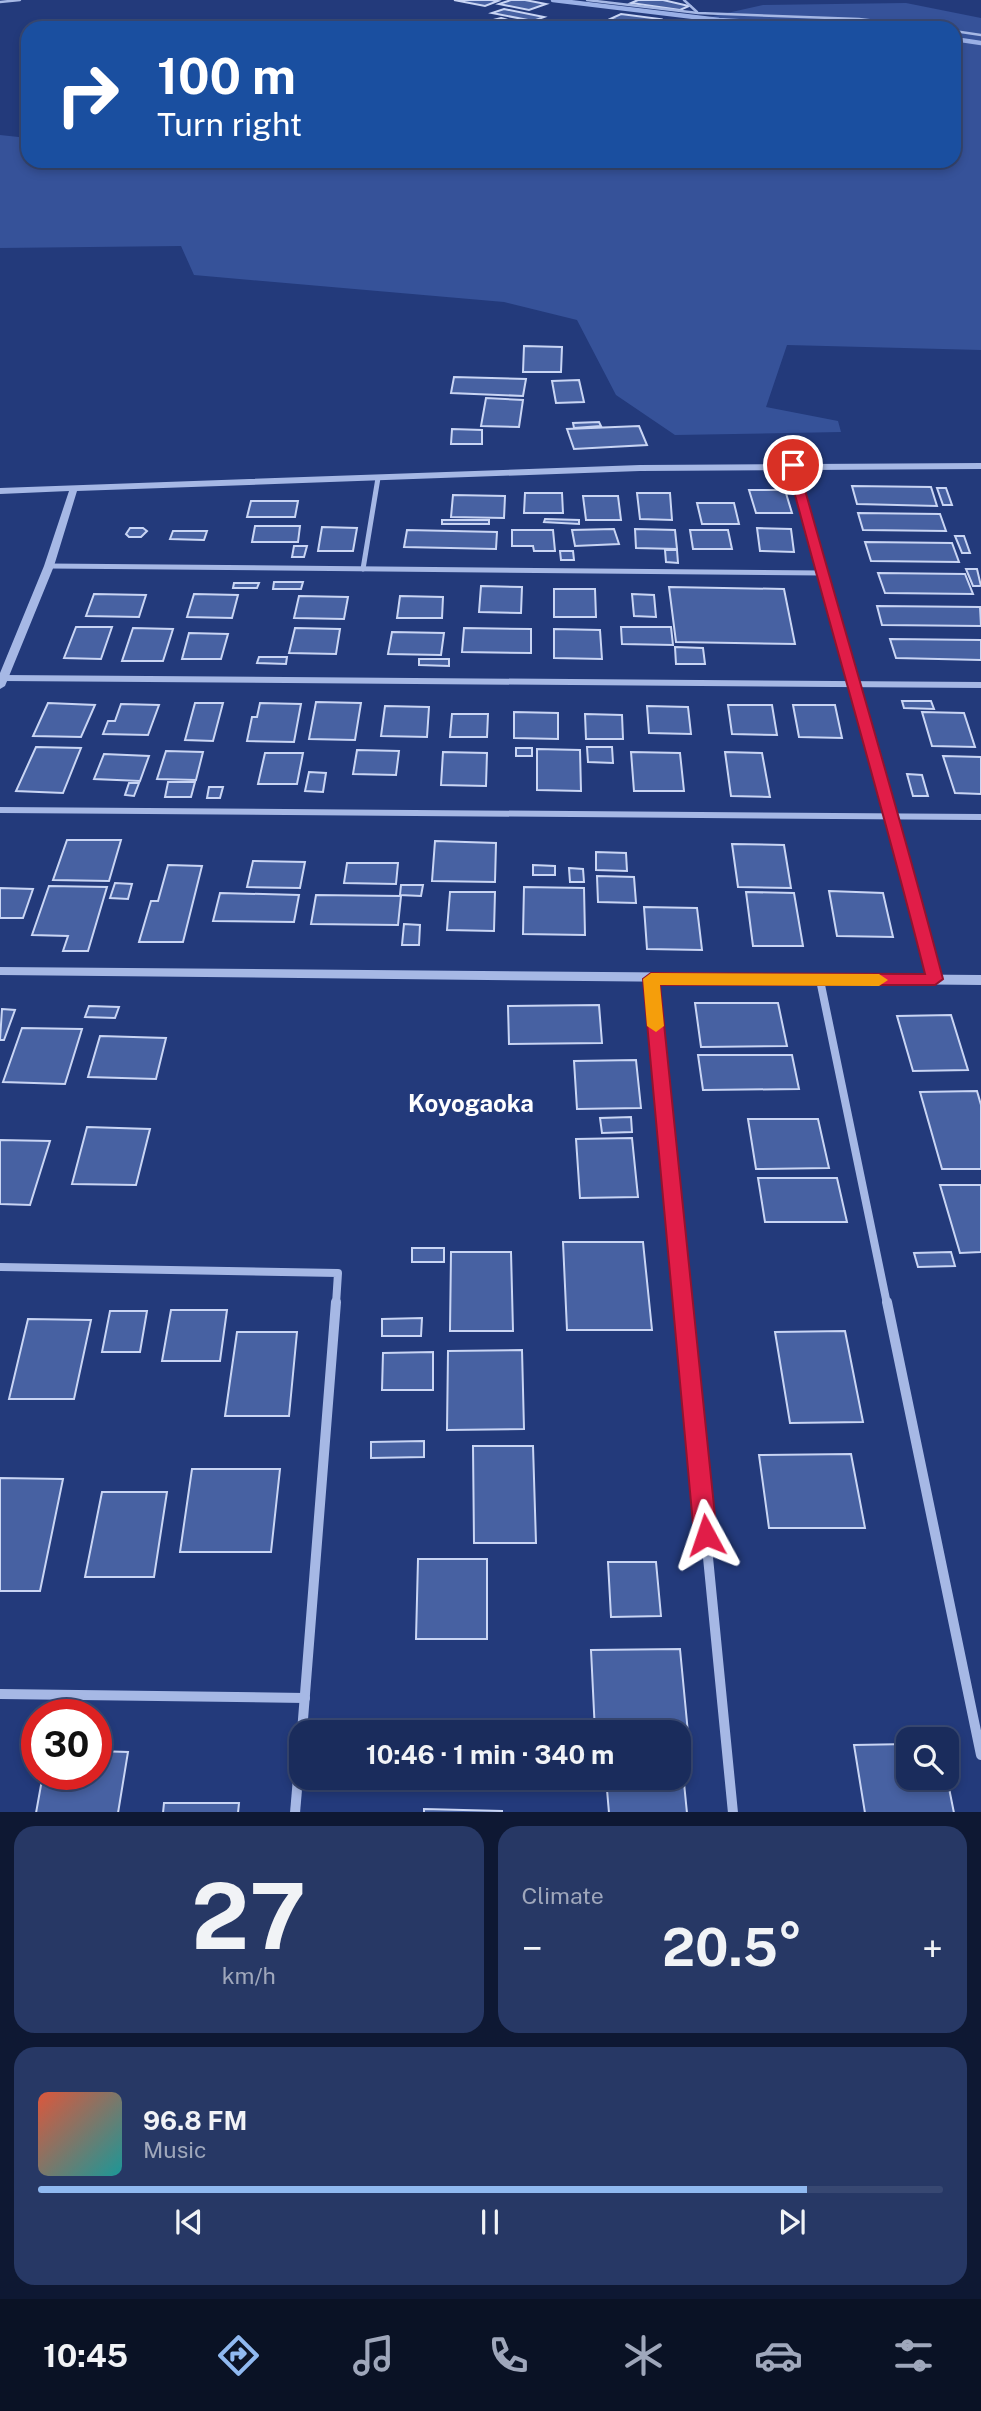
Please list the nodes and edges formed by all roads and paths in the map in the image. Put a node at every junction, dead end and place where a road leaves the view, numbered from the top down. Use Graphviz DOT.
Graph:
graph roads {
  1 [pos="19,0"];
  2 [pos="587,0"];
  3 [pos="684,0"];
  4 [pos="0,2"];
  5 [pos="698,13"];
  6 [pos="877,21"];
  7 [pos="961,31"];
  8 [pos="981,35"];
  9 [pos="793,465"];
  10 [pos="981,466"];
  11 [pos="378,478"];
  12 [pos="74,488"];
  13 [pos="0,491"];
  14 [pos="49,566"];
  15 [pos="363,569"];
  16 [pos="822,573"];
  17 [pos="2,682"];
  18 [pos="852,684"];
  19 [pos="981,685"];
  20 [pos="0,810"];
  21 [pos="893,816"];
  22 [pos="981,817"];
  23 [pos="0,971"];
  24 [pos="651,979"];
  25 [pos="935,979"];
  26 [pos="820,980"];
  27 [pos="981,980"];
  28 [pos="0,1267"];
  29 [pos="0,1694"];
  30 [pos="305,1698"];
  31 [pos="303,1720"];
  32 [pos="981,1755"];
  33 [pos="297,1790"];
  34 [pos="295,1812"];
  35 [pos="733,1812"];
  1 -- 4 [label="street"];
  2 -- 5 [label="street"];
  3 -- 5 [label="street"];
  5 -- 6 [label="street"];
  7 -- 8 [label="street"];
  9 -- 10 [label="street"];
  9 -- 11 [label="street"];
  9 -- 16 [label="street"];
  11 -- 12 [label="street"];
  11 -- 15 [label="street"];
  12 -- 13 [label="street"];
  12 -- 14 [label="street"];
  14 -- 15 [label="street"];
  14 -- 17 [label="street"];
  15 -- 16 [label="street"];
  16 -- 18 [label="street"];
  17 -- 18 [label="street"];
  18 -- 19 [label="street"];
  18 -- 21 [label="street"];
  20 -- 21 [label="street"];
  21 -- 22 [label="street"];
  21 -- 25 [label="street"];
  23 -- 24 [label="street"];
  24 -- 26 [label="street"];
  24 -- 35 [label="street"];
  25 -- 26 [label="street"];
  25 -- 27 [label="street"];
  26 -- 32 [label="street"];
  28 -- 30 [label="street"];
  29 -- 30 [label="street"];
  30 -- 31 [label="street"];
  33 -- 34 [label="street"];
}
